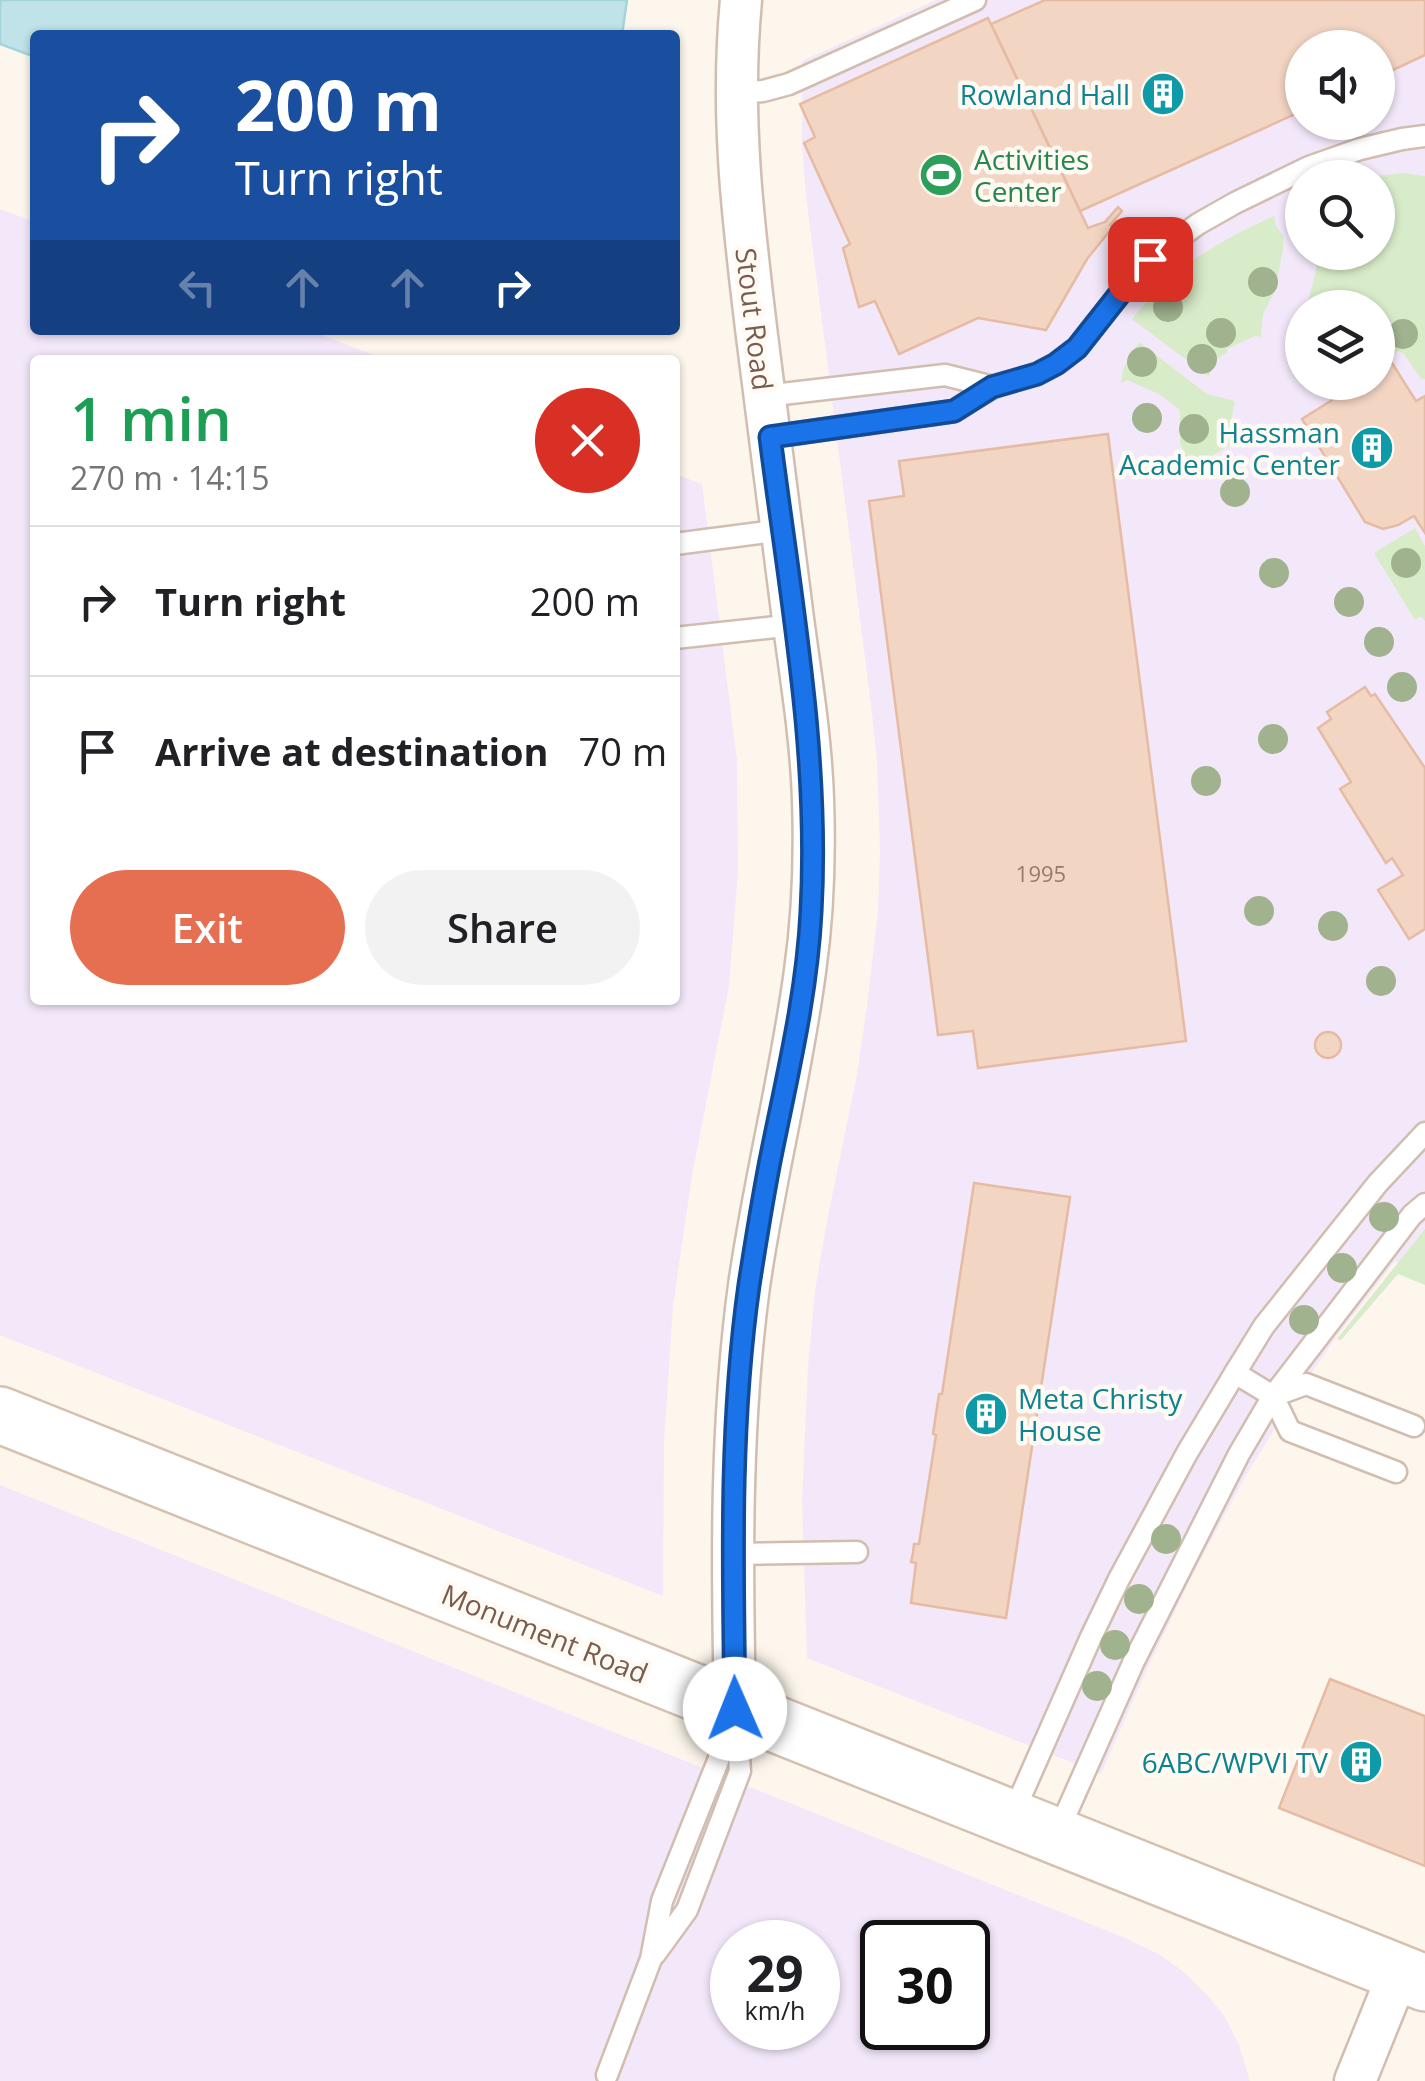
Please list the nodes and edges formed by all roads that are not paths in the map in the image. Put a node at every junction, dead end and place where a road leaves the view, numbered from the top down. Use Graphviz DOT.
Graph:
graph roads {
  1 [pos="742,0"];
  2 [pos="975,0"];
  3 [pos="735,93"];
  4 [pos="1425,136"];
  5 [pos="992,387"];
  6 [pos="765,396"];
  7 [pos="770,437"];
  8 [pos="782,530"];
  9 [pos="680,543"];
  10 [pos="794,624"];
  11 [pos="680,637"];
  12 [pos="1425,1134"];
  13 [pos="1425,1204"];
  14 [pos="1235,1373"];
  15 [pos="1273,1396"];
  16 [pos="0,1415"];
  17 [pos="1414,1426"];
  18 [pos="1396,1472"];
  19 [pos="858,1552"];
  20 [pos="733,1554"];
  21 [pos="735,1709"];
  22 [pos="1034,1826"];
  23 [pos="1412,1977"];
  24 [pos="607,2074"];
  25 [pos="1355,2081"];
  1 -- 3 [label="street, Stout Road"];
  2 -- 3 [label="lane"];
  3 -- 6 [label="street, Stout Road"];
  4 -- 5 [label="lane"];
  5 -- 6 [label="lane"];
  5 -- 7 [label="lane"];
  6 -- 7 [label="street, Stout Road"];
  7 -- 8 [label="street, Stout Road"];
  8 -- 9 [label="lane"];
  8 -- 10 [label="street, Stout Road"];
  10 -- 11 [label="lane"];
  10 -- 20 [label="street, Stout Road"];
  12 -- 14 [label="lane"];
  13 -- 15 [label="lane"];
  14 -- 15 [label="lane"];
  14 -- 22 [label="lane"];
  15 -- 17 [label="lane"];
  15 -- 18 [label="lane"];
  15 -- 22 [label="lane"];
  16 -- 21 [label="street, Monument Road"];
  19 -- 20 [label="lane"];
  20 -- 21 [label="street, Stout Road"];
  21 -- 22 [label="street, Monument Road"];
  21 -- 24 [label="lane"];
  22 -- 23 [label="street, Monument Road"];
  23 -- 25 [label="street"];
}
